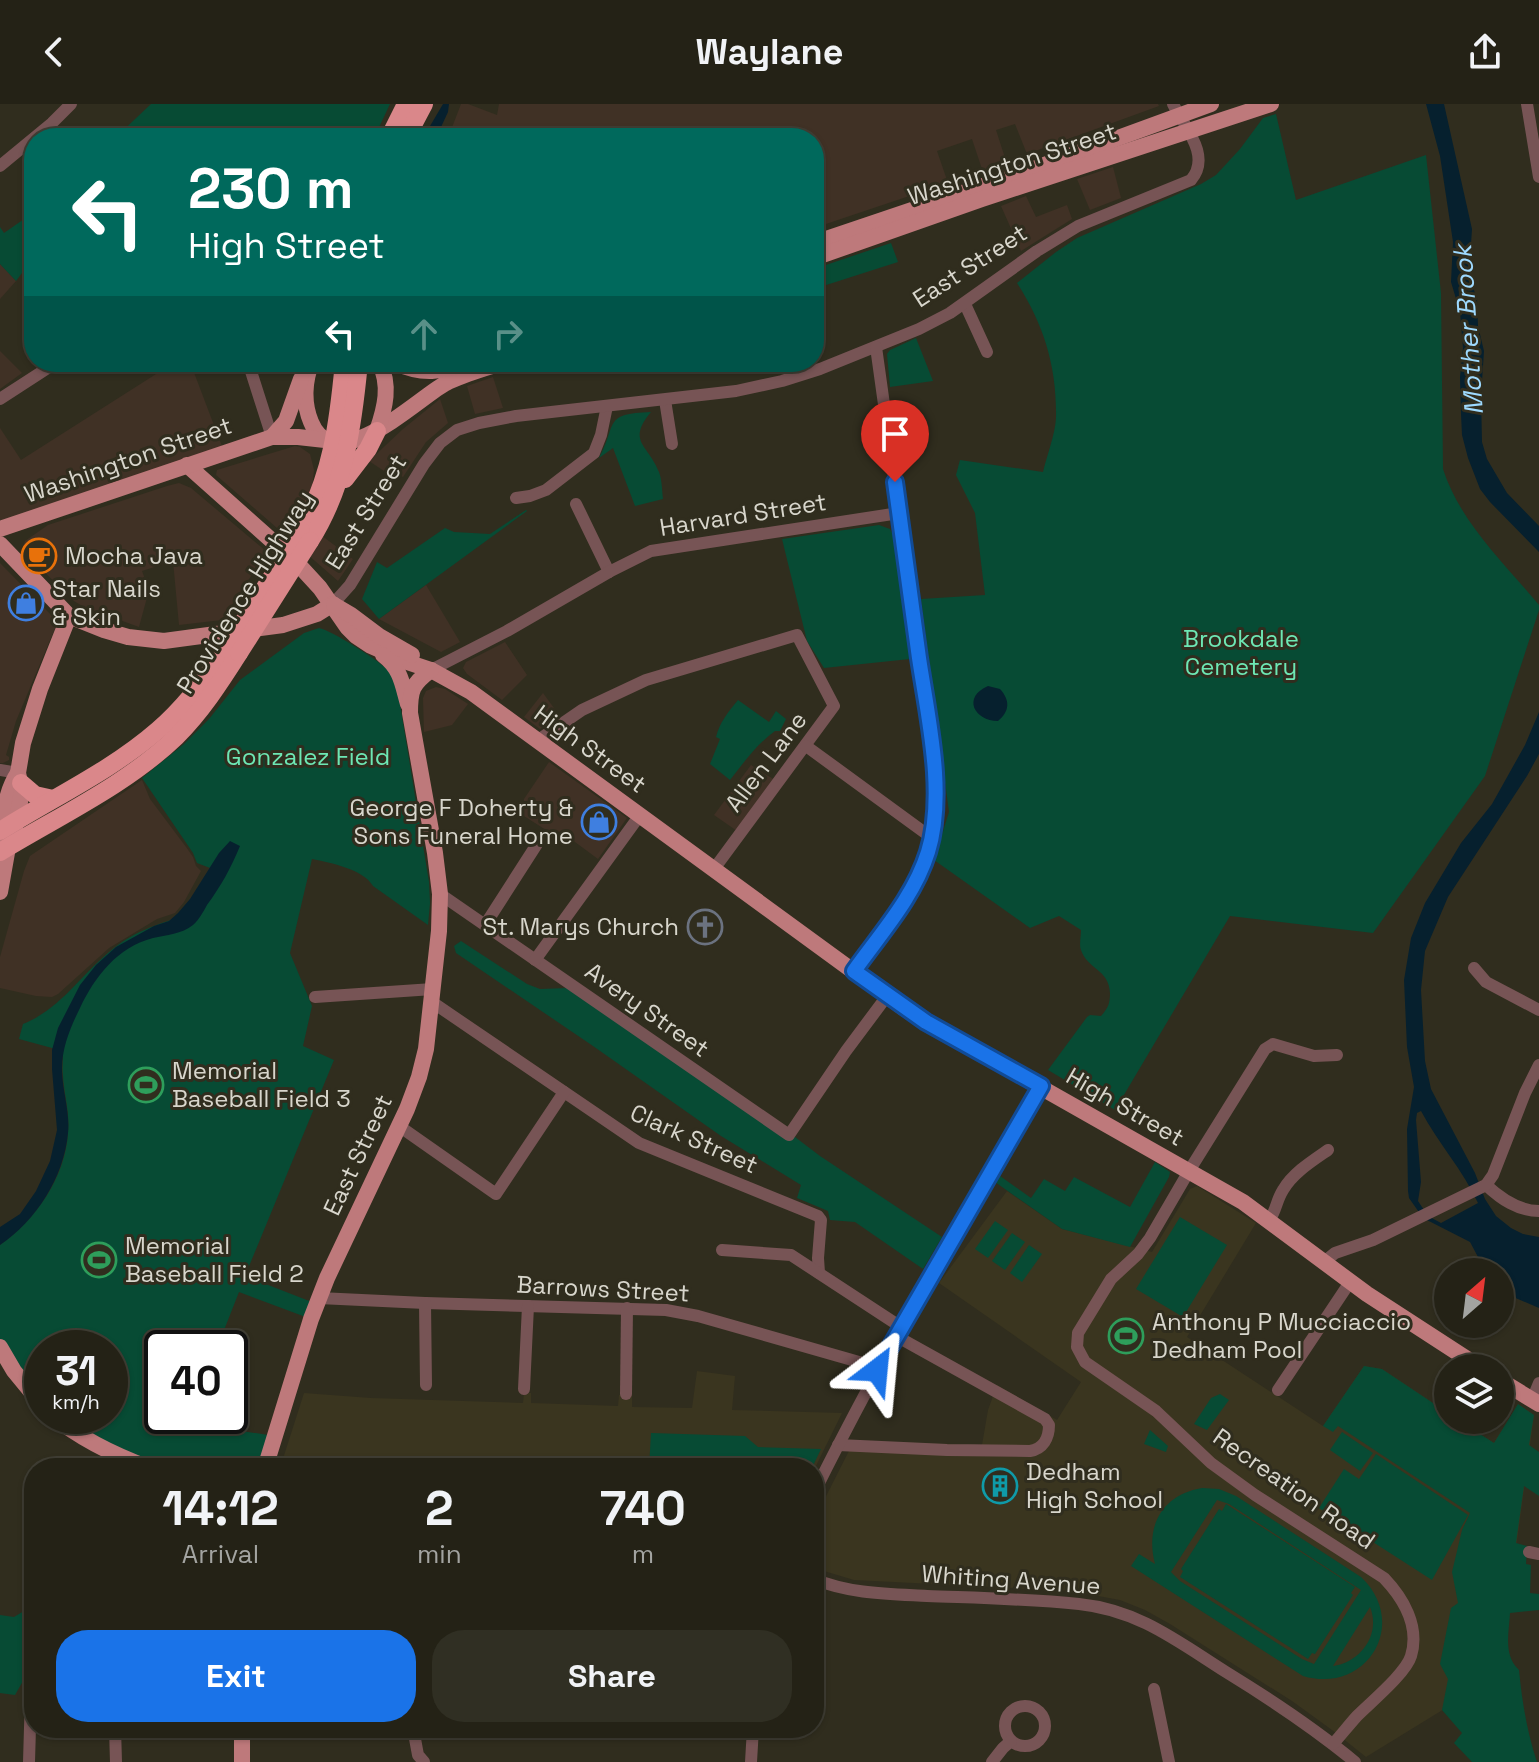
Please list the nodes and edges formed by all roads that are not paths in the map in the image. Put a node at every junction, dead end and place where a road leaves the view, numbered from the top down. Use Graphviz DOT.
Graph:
graph roads {
  1 [pos="71,104"];
  2 [pos="406,104"];
  3 [pos="424,104"];
  4 [pos="1211,104"];
  5 [pos="1527,104"];
  6 [pos="1268,105"];
  7 [pos="1176,109"];
  8 [pos="46,128"];
  9 [pos="394,128"];
  10 [pos="411,128"];
  11 [pos="1189,131"];
  12 [pos="24,146"];
  13 [pos="1537,154"];
  14 [pos="0,166"];
  15 [pos="1539,177"];
  16 [pos="824,240"];
  17 [pos="824,254"];
  18 [pos="965,304"];
  19 [pos="876,347"];
  20 [pos="987,352"];
  21 [pos="824,367"];
  22 [pos="42,372"];
  23 [pos="251,372"];
  24 [pos="305,372"];
  25 [pos="309,372"];
  26 [pos="344,372"];
  27 [pos="357,372"];
  28 [pos="384,372"];
  29 [pos="477,372"];
  30 [pos="809,372"];
  31 [pos="0,399"];
  32 [pos="665,400"];
  33 [pos="607,406"];
  34 [pos="377,431"];
  35 [pos="272,437"];
  36 [pos="342,441"];
  37 [pos="672,444"];
  38 [pos="187,465"];
  39 [pos="336,491"];
  40 [pos="516,498"];
  41 [pos="576,504"];
  42 [pos="899,513"];
  43 [pos="0,529"];
  44 [pos="305,536"];
  45 [pos="0,544"];
  46 [pos="609,572"];
  47 [pos="333,604"];
  48 [pos="69,616"];
  49 [pos="371,646"];
  50 [pos="232,651"];
  51 [pos="431,670"];
  52 [pos="410,713"];
  53 [pos="537,741"];
  54 [pos="806,746"];
  55 [pos="0,770"];
  56 [pos="20,778"];
  57 [pos="53,799"];
  58 [pos="640,815"];
  59 [pos="6,836"];
  60 [pos="932,838"];
  61 [pos="537,844"];
  62 [pos="714,869"];
  63 [pos="0,892"];
  64 [pos="440,894"];
  65 [pos="485,925"];
  66 [pos="535,960"];
  67 [pos="1474,968"];
  68 [pos="854,971"];
  69 [pos="433,996"];
  70 [pos="887,996"];
  71 [pos="315,997"];
  72 [pos="1539,1010"];
  73 [pos="1337,1055"];
  74 [pos="1539,1065"];
  75 [pos="1041,1086"];
  76 [pos="564,1092"];
  77 [pos="399,1126"];
  78 [pos="1328,1150"];
  79 [pos="1189,1171"];
  80 [pos="1485,1186"];
  81 [pos="1539,1211"];
  82 [pos="1269,1221"];
  83 [pos="722,1250"];
  84 [pos="1324,1262"];
  85 [pos="819,1273"];
  86 [pos="1350,1282"];
  87 [pos="319,1298"];
  88 [pos="425,1303"];
  89 [pos="528,1306"];
  90 [pos="627,1308"];
  91 [pos="899,1331"];
  92 [pos="0,1347"];
  93 [pos="1460,1354"];
  94 [pos="877,1370"];
  95 [pos="24,1383"];
  96 [pos="1539,1383"];
  97 [pos="426,1385"];
  98 [pos="524,1389"];
  99 [pos="1514,1389"];
  100 [pos="1278,1390"];
  101 [pos="626,1394"];
  102 [pos="1537,1403"];
  103 [pos="78,1434"];
  104 [pos="838,1445"];
  105 [pos="125,1458"];
  106 [pos="268,1458"];
  107 [pos="824,1473"];
  108 [pos="824,1583"];
  109 [pos="1154,1689"];
  110 [pos="30,1738"];
  111 [pos="115,1738"];
  112 [pos="242,1738"];
  113 [pos="415,1738"];
  114 [pos="752,1738"];
  115 [pos="1011,1741"];
  116 [pos="1333,1744"];
  117 [pos="29,1762"];
  118 [pos="116,1762"];
  119 [pos="242,1762"];
  120 [pos="424,1762"];
  121 [pos="751,1762"];
  122 [pos="992,1762"];
  123 [pos="1169,1762"];
  124 [pos="1355,1762"];
  1 -- 8 [label="street"];
  2 -- 9 [label="highway"];
  3 -- 10 [label="highway"];
  4 -- 7 [label="main road, Washington Street"];
  5 -- 13 [label="street"];
  6 -- 11 [label="main road, Washington Street"];
  7 -- 11 [label="street"];
  7 -- 16 [label="main road, Washington Street"];
  11 -- 17 [label="main road, Washington Street"];
  11 -- 18 [label="street, East Street"];
  12 -- 14 [label="street"];
  13 -- 15 [label="street"];
  18 -- 19 [label="street, East Street"];
  18 -- 20 [label="street"];
  19 -- 21 [label="street, East Street"];
  19 -- 42 [label="street"];
  22 -- 31 [label="street"];
  23 -- 35 [label="street"];
  24 -- 35 [label="main road"];
  25 -- 36 [label="main road"];
  26 -- 36 [label="highway, Providence Highway"];
  27 -- 36 [label="highway, Providence Highway"];
  28 -- 34 [label="main road"];
  29 -- 34 [label="main road"];
  30 -- 32 [label="street, East Street"];
  32 -- 33 [label="street, East Street"];
  32 -- 37 [label="street"];
  33 -- 40 [label="street"];
  33 -- 47 [label="street, East Street"];
  34 -- 36 [label="main road"];
  34 -- 39 [label="highway"];
  35 -- 36 [label="main road, Washington Street"];
  35 -- 38 [label="main road, Washington Street"];
  36 -- 39 [label="highway, Providence Highway"];
  36 -- 44 [label="highway, Providence Highway"];
  38 -- 43 [label="main road, Washington Street"];
  38 -- 47 [label="main road"];
  39 -- 44 [label="highway, Providence Highway"];
  41 -- 46 [label="street"];
  42 -- 46 [label="street, Harvard Street"];
  42 -- 60 [label="street"];
  44 -- 50 [label="highway, Providence Highway, bridge"];
  45 -- 48 [label="main road"];
  46 -- 51 [label="street, Harvard Street"];
  47 -- 48 [label="main road"];
  47 -- 49 [label="main road, High Street"];
  47 -- 51 [label="main road, High Street"];
  48 -- 56 [label="main road"];
  49 -- 51 [label="main road, High Street"];
  49 -- 52 [label="main road"];
  50 -- 57 [label="highway, Providence Highway"];
  50 -- 59 [label="highway, Providence Highway"];
  51 -- 52 [label="main road, East Street"];
  51 -- 53 [label="main road, High Street"];
  52 -- 64 [label="main road, East Street"];
  53 -- 54 [label="street, Allen Lane"];
  53 -- 58 [label="main road, High Street"];
  54 -- 60 [label="street"];
  54 -- 62 [label="street, Allen Lane"];
  55 -- 56 [label="street"];
  56 -- 57 [label="highway"];
  56 -- 59 [label="main road"];
  57 -- 59 [label="highway, Providence Highway"];
  58 -- 62 [label="main road, High Street"];
  58 -- 66 [label="street"];
  59 -- 63 [label="main road"];
  60 -- 68 [label="street"];
  61 -- 65 [label="street"];
  62 -- 68 [label="main road, High Street"];
  64 -- 65 [label="street, Avery Street"];
  64 -- 69 [label="main road, East Street"];
  65 -- 66 [label="street, Avery Street"];
  66 -- 70 [label="street, Avery Street"];
  67 -- 72 [label="street"];
  68 -- 70 [label="main road, High Street"];
  69 -- 71 [label="street"];
  69 -- 76 [label="street, Clark Street"];
  69 -- 77 [label="main road, East Street"];
  70 -- 75 [label="main road, High Street"];
  73 -- 79 [label="street"];
  74 -- 80 [label="street"];
  75 -- 79 [label="main road, High Street"];
  75 -- 91 [label="street"];
  76 -- 77 [label="street"];
  76 -- 85 [label="street, Clark Street"];
  77 -- 87 [label="main road, East Street"];
  78 -- 82 [label="street"];
  79 -- 82 [label="main road, High Street"];
  79 -- 116 [label="street, Recreation Road"];
  80 -- 81 [label="street"];
  80 -- 84 [label="street"];
  82 -- 84 [label="main road, High Street"];
  83 -- 85 [label="street"];
  84 -- 86 [label="main road, High Street"];
  85 -- 91 [label="street"];
  86 -- 93 [label="main road, High Street"];
  86 -- 100 [label="street"];
  87 -- 88 [label="street, Barrows Street"];
  87 -- 106 [label="main road, East Street"];
  88 -- 89 [label="street, Barrows Street"];
  88 -- 97 [label="street"];
  89 -- 90 [label="street, Barrows Street"];
  89 -- 98 [label="street"];
  90 -- 94 [label="street, Barrows Street"];
  90 -- 101 [label="street"];
  91 -- 94 [label="street"];
  91 -- 104 [label="street"];
  92 -- 95 [label="main road"];
  94 -- 104 [label="street"];
  96 -- 102 [label="street"];
  99 -- 102 [label="main road"];
  103 -- 105 [label="main road"];
  104 -- 107 [label="street"];
  108 -- 116 [label="street, Whiting Avenue"];
  109 -- 123 [label="street"];
  110 -- 117 [label="street"];
  111 -- 118 [label="street"];
  112 -- 119 [label="main road"];
  113 -- 120 [label="street"];
  114 -- 121 [label="street"];
  115 -- 122 [label="street"];
  116 -- 124 [label="street, Whiting Avenue"];
}
